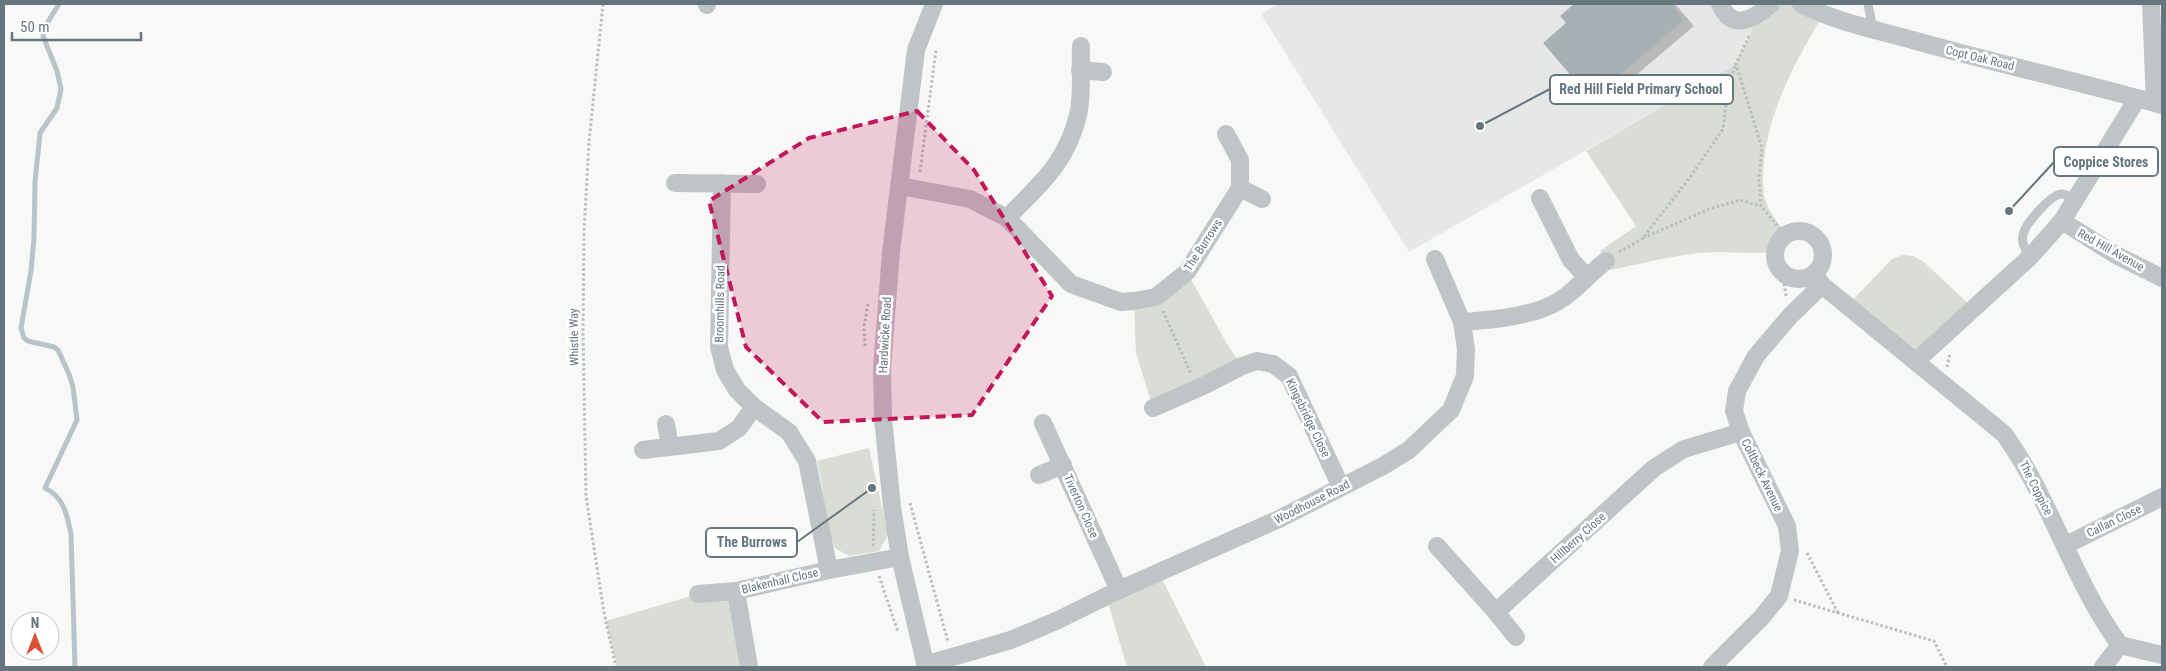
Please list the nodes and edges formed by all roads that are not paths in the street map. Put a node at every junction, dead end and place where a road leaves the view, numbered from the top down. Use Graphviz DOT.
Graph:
graph roads {
  1 [pos="934,4"];
  2 [pos="1720,4"];
  3 [pos="1801,4"];
  4 [pos="1868,4"];
  5 [pos="2151,4"];
  6 [pos="1824,9"];
  7 [pos="1765,10"];
  8 [pos="1873,29"];
  9 [pos="1081,46"];
  10 [pos="1080,70"];
  11 [pos="1103,72"];
  12 [pos="2137,99"];
  13 [pos="2158,104"];
  14 [pos="1226,134"];
  15 [pos="675,183"];
  16 [pos="722,183"];
  17 [pos="757,184"];
  18 [pos="900,186"];
  19 [pos="1240,188"];
  20 [pos="1540,198"];
  21 [pos="1262,199"];
  22 [pos="2076,200"];
  23 [pos="1007,218"];
  24 [pos="2062,221"];
  25 [pos="2030,257"];
  26 [pos="1434,259"];
  27 [pos="1606,261"];
  28 [pos="1586,276"];
  29 [pos="1822,278"];
  30 [pos="2162,278"];
  31 [pos="1462,322"];
  32 [pos="1916,361"];
  33 [pos="754,407"];
  34 [pos="1153,408"];
  35 [pos="1043,423"];
  36 [pos="666,424"];
  37 [pos="1741,432"];
  38 [pos="670,446"];
  39 [pos="643,450"];
  40 [pos="1062,466"];
  41 [pos="1040,475"];
  42 [pos="1341,487"];
  43 [pos="2162,497"];
  44 [pos="2066,545"];
  45 [pos="1437,546"];
  46 [pos="900,557"];
  47 [pos="828,570"];
  48 [pos="1119,590"];
  49 [pos="736,591"];
  50 [pos="698,594"];
  51 [pos="1496,612"];
  52 [pos="1516,637"];
  53 [pos="2120,645"];
  54 [pos="2162,655"];
  55 [pos="744,666"];
  56 [pos="925,666"];
  57 [pos="1712,667"];
  58 [pos="2103,667"];
  1 -- 18 [label="street, Hardwicke Road"];
  2 -- 7 [label="street"];
  3 -- 6 [label="street, Copt Oak Road"];
  4 -- 8 [label="lane"];
  5 -- 13 [label="street"];
  6 -- 8 [label="street, Copt Oak Road"];
  8 -- 12 [label="street, Copt Oak Road"];
  9 -- 10 [label="street"];
  10 -- 11 [label="street"];
  10 -- 23 [label="street"];
  12 -- 13 [label="street, Copt Oak Road"];
  12 -- 22 [label="street"];
  14 -- 19 [label="street"];
  15 -- 16 [label="street"];
  16 -- 17 [label="street"];
  16 -- 33 [label="street, Broomhills Road"];
  18 -- 23 [label="street, The Burrows"];
  18 -- 46 [label="street, Hardwicke Road"];
  19 -- 21 [label="street"];
  19 -- 23 [label="street, The Burrows"];
  20 -- 28 [label="street"];
  22 -- 24 [label="street"];
  22 -- 25 [label="lane"];
  24 -- 25 [label="street"];
  24 -- 30 [label="street, Red Hill Avenue"];
  25 -- 32 [label="street"];
  26 -- 31 [label="street, Woodhouse Road"];
  27 -- 28 [label="street"];
  28 -- 31 [label="street"];
  29 -- 29 [label="street"];
  29 -- 32 [label="street, The Coppice"];
  29 -- 37 [label="street, Coltbeck Avenue"];
  31 -- 42 [label="street, Woodhouse Road"];
  32 -- 44 [label="street, The Coppice"];
  33 -- 38 [label="street"];
  33 -- 47 [label="street, Broomhills Road"];
  34 -- 42 [label="street, Kingsbridge Close"];
  35 -- 40 [label="street, Tiverton Close"];
  36 -- 38 [label="street"];
  37 -- 51 [label="street, Hillberry Close"];
  37 -- 57 [label="street, Coltbeck Avenue"];
  38 -- 39 [label="street"];
  40 -- 41 [label="street"];
  40 -- 48 [label="street, Tiverton Close"];
  42 -- 48 [label="street, Woodhouse Road"];
  43 -- 44 [label="street, Callan Close"];
  44 -- 53 [label="street, The Coppice"];
  45 -- 51 [label="street"];
  46 -- 47 [label="street, Blakenhall Close"];
  46 -- 56 [label="street, Hardwicke Road"];
  47 -- 49 [label="street, Blakenhall Close"];
  48 -- 56 [label="street, Woodhouse Road"];
  49 -- 50 [label="street"];
  49 -- 55 [label="street, Blakenhall Close"];
  51 -- 52 [label="street"];
  53 -- 54 [label="street"];
  53 -- 58 [label="street"];
}
